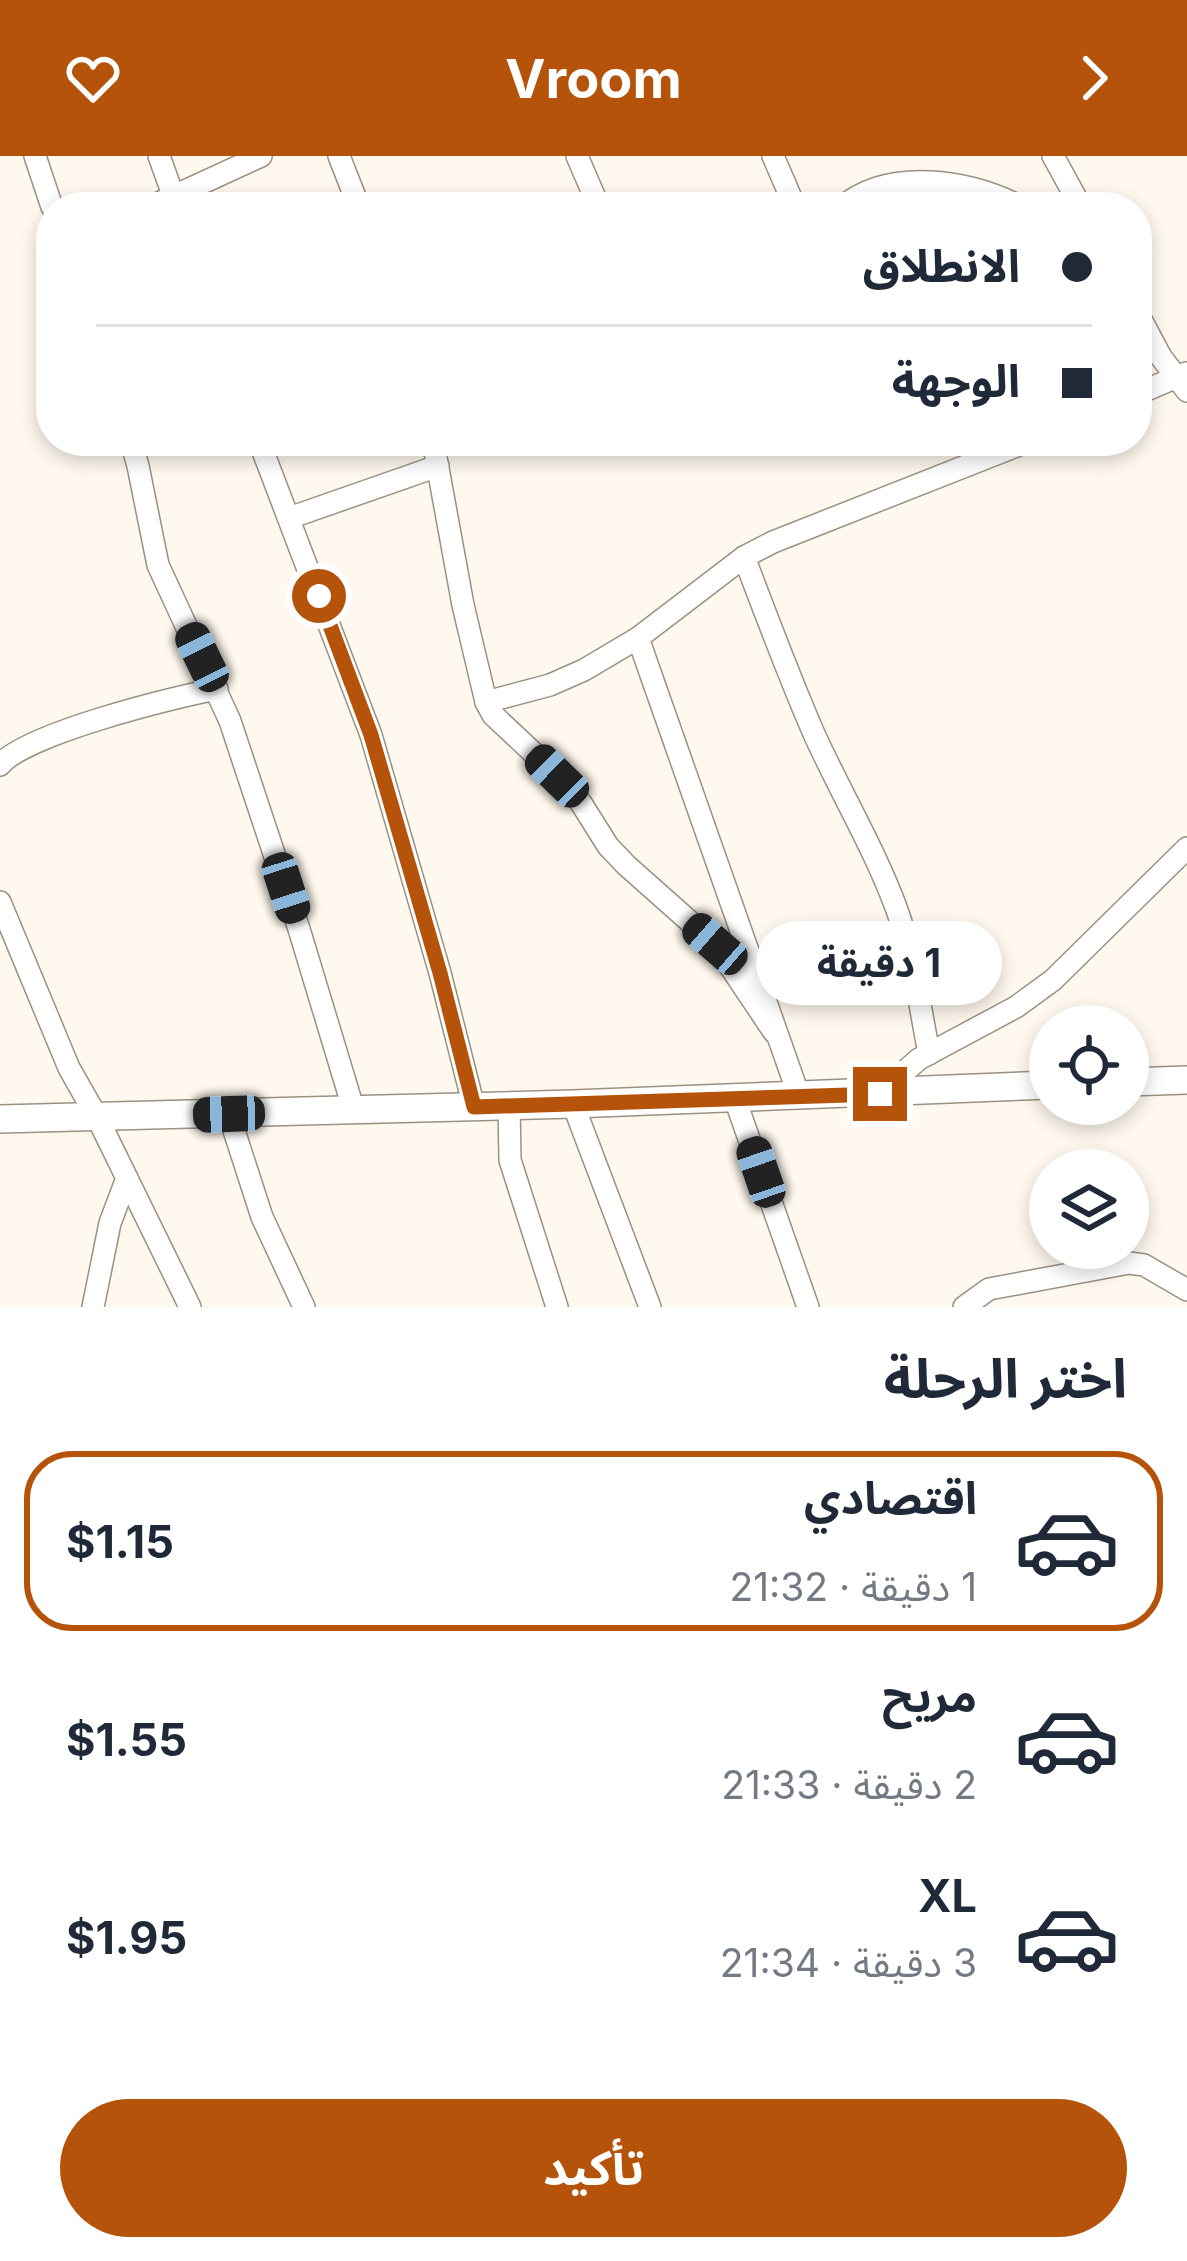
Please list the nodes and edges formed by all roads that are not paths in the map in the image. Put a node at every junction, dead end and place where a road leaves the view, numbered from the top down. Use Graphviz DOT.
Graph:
graph roads {
  1 [pos="35,156"];
  2 [pos="159,156"];
  3 [pos="261,156"];
  4 [pos="339,156"];
  5 [pos="577,156"];
  6 [pos="773,156"];
  7 [pos="1053,156"];
  8 [pos="47,192"];
  9 [pos="173,192"];
  10 [pos="193,192"];
  11 [pos="353,192"];
  12 [pos="592,192"];
  13 [pos="789,192"];
  14 [pos="865,192"];
  15 [pos="987,192"];
  16 [pos="1073,192"];
  17 [pos="1152,340"];
  18 [pos="1183,380"];
  19 [pos="1152,389"];
  20 [pos="136,456"];
  21 [pos="265,456"];
  22 [pos="436,456"];
  23 [pos="992,456"];
  24 [pos="437,466"];
  25 [pos="289,518"];
  26 [pos="744,557"];
  27 [pos="638,638"];
  28 [pos="218,689"];
  29 [pos="486,702"];
  30 [pos="0,765"];
  31 [pos="1187,848"];
  32 [pos="0,902"];
  33 [pos="774,1032"];
  34 [pos="929,1054"];
  35 [pos="1187,1080"];
  36 [pos="1149,1081"];
  37 [pos="1029,1086"];
  38 [pos="880,1094"];
  39 [pos="799,1096"];
  40 [pos="736,1099"];
  41 [pos="573,1104"];
  42 [pos="509,1106"];
  43 [pos="474,1107"];
  44 [pos="354,1111"];
  45 [pos="229,1114"];
  46 [pos="0,1119"];
  47 [pos="98,1119"];
  48 [pos="127,1178"];
  49 [pos="1187,1290"];
  50 [pos="93,1307"];
  51 [pos="190,1307"];
  52 [pos="304,1307"];
  53 [pos="557,1307"];
  54 [pos="650,1307"];
  55 [pos="808,1307"];
  56 [pos="964,1307"];
  1 -- 8 [label="street"];
  2 -- 9 [label="street"];
  3 -- 10 [label="street"];
  4 -- 11 [label="street"];
  5 -- 12 [label="street"];
  6 -- 13 [label="street"];
  7 -- 16 [label="street"];
  14 -- 15 [label="street"];
  17 -- 18 [label="street"];
  18 -- 19 [label="street"];
  20 -- 28 [label="street"];
  21 -- 25 [label="street"];
  22 -- 24 [label="street"];
  23 -- 26 [label="street"];
  24 -- 25 [label="street"];
  24 -- 29 [label="street"];
  25 -- 43 [label="street"];
  26 -- 27 [label="street"];
  26 -- 34 [label="street"];
  27 -- 29 [label="street"];
  27 -- 33 [label="street"];
  28 -- 30 [label="street"];
  28 -- 44 [label="street"];
  29 -- 33 [label="street"];
  31 -- 34 [label="street"];
  32 -- 47 [label="street"];
  33 -- 39 [label="street"];
  34 -- 38 [label="street"];
  35 -- 36 [label="street"];
  37 -- 38 [label="street"];
  38 -- 39 [label="street"];
  39 -- 40 [label="street"];
  40 -- 41 [label="street"];
  40 -- 55 [label="street"];
  41 -- 42 [label="street"];
  41 -- 54 [label="street"];
  42 -- 43 [label="street"];
  42 -- 53 [label="street"];
  43 -- 44 [label="street"];
  44 -- 45 [label="street"];
  45 -- 47 [label="street"];
  45 -- 52 [label="street"];
  46 -- 47 [label="street"];
  47 -- 48 [label="street"];
  48 -- 50 [label="street"];
  48 -- 51 [label="street"];
  49 -- 56 [label="street"];
}
